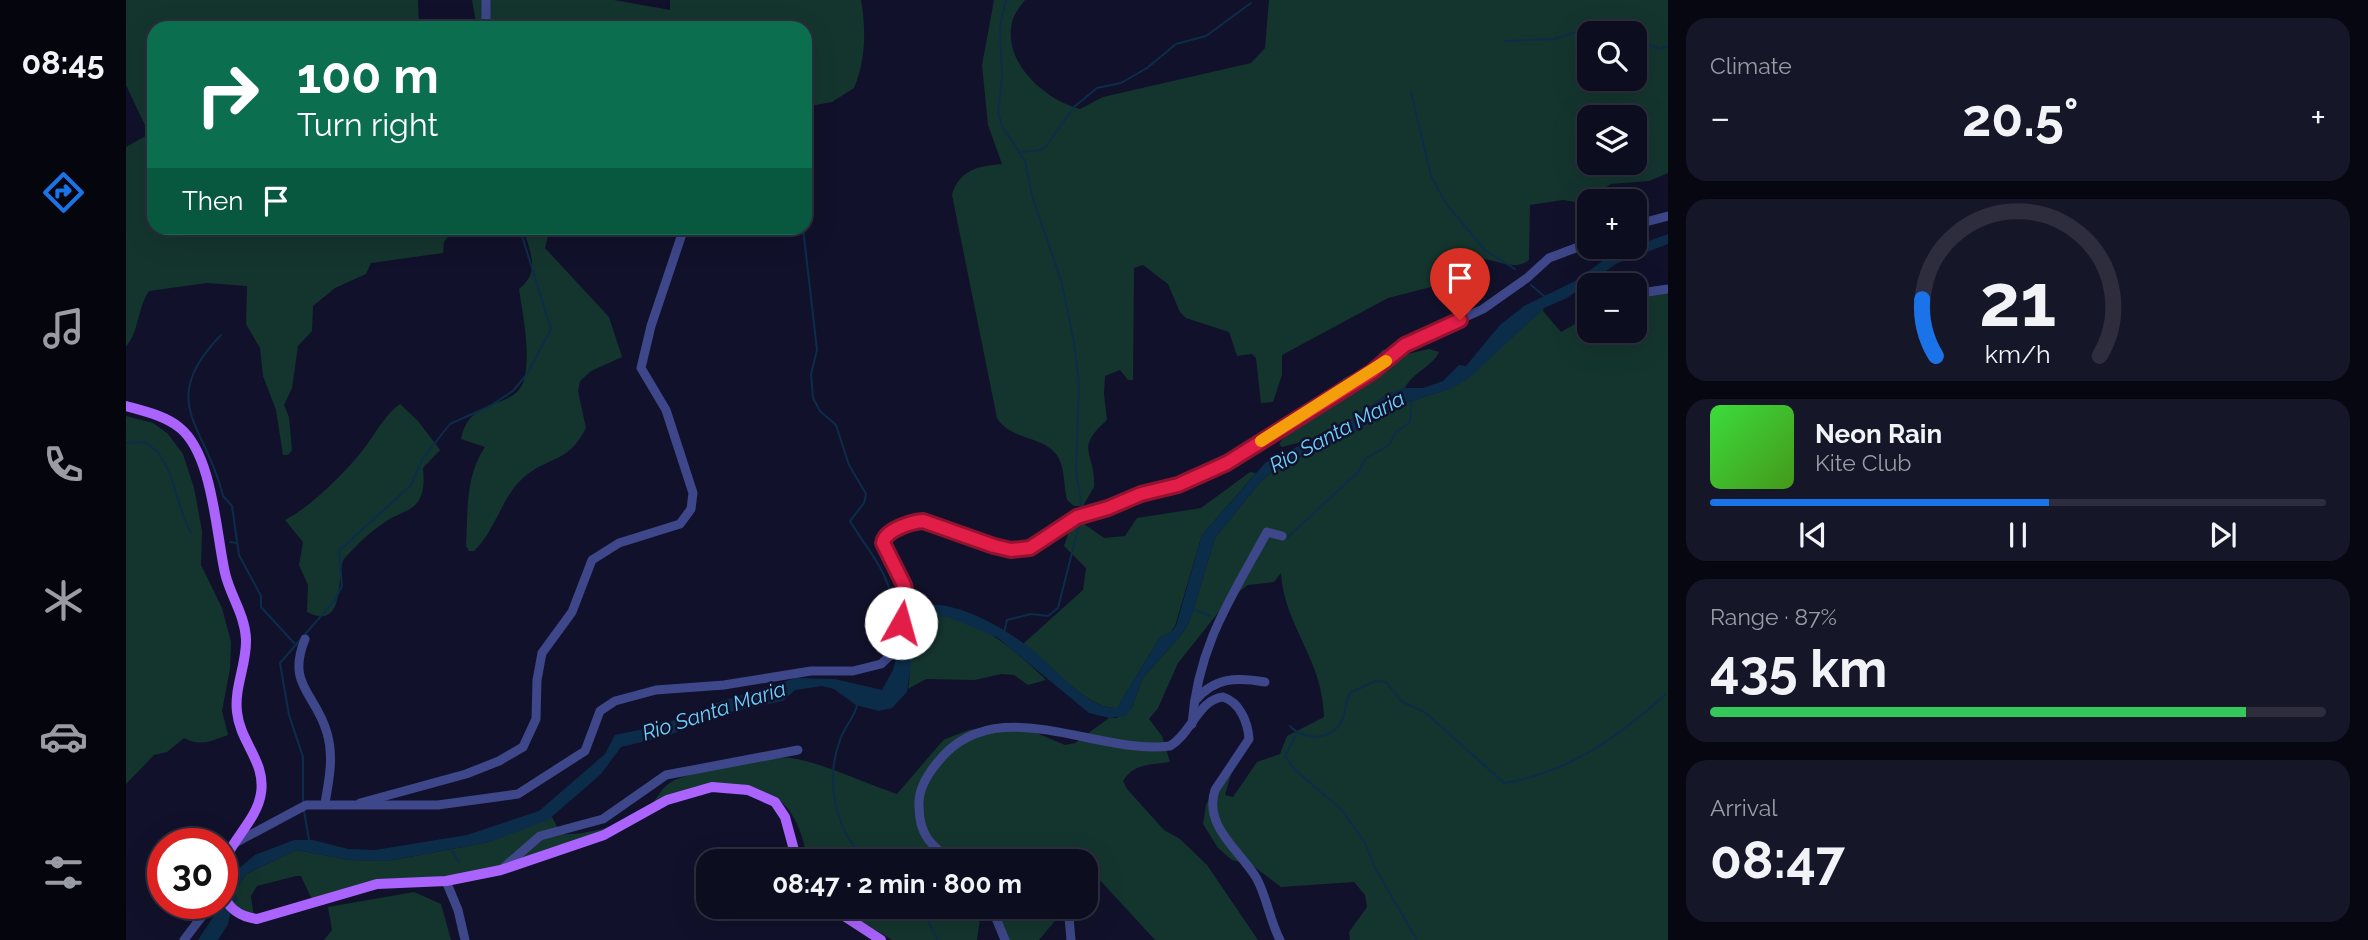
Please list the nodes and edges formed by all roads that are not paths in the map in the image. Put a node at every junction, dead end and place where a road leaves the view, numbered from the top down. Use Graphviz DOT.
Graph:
graph roads {
  1 [pos="486,0"];
  2 [pos="486,21"];
  3 [pos="1668,216"];
  4 [pos="1647,222"];
  5 [pos="682,235"];
  6 [pos="1577,248"];
  7 [pos="1668,289"];
  8 [pos="1647,292"];
  9 [pos="126,406"];
  10 [pos="1282,536"];
  11 [pos="306,639"];
  12 [pos="1265,682"];
  13 [pos="1194,702"];
  14 [pos="1192,725"];
  15 [pos="798,750"];
  16 [pos="325,803"];
  17 [pos="354,806"];
  18 [pos="238,838"];
  19 [pos="238,841"];
  20 [pos="794,849"];
  21 [pos="935,849"];
  22 [pos="501,870"];
  23 [pos="446,881"];
  24 [pos="238,913"];
  25 [pos="200,919"];
  26 [pos="849,919"];
  27 [pos="996,919"];
  28 [pos="1069,919"];
  29 [pos="184,940"];
  30 [pos="465,940"];
  31 [pos="881,940"];
  32 [pos="1005,940"];
  33 [pos="1071,940"];
  34 [pos="1280,940"];
  1 -- 2 [label="street"];
  3 -- 4 [label="street"];
  5 -- 17 [label="street"];
  6 -- 17 [label="street"];
  7 -- 8 [label="street"];
  9 -- 18 [label="main road"];
  10 -- 13 [label="street"];
  11 -- 16 [label="street"];
  12 -- 13 [label="street"];
  13 -- 14 [label="street"];
  14 -- 21 [label="street"];
  14 -- 34 [label="street"];
  15 -- 22 [label="street"];
  16 -- 17 [label="street"];
  16 -- 19 [label="street"];
  20 -- 22 [label="main road"];
  22 -- 23 [label="main road"];
  23 -- 24 [label="main road"];
  23 -- 30 [label="street"];
  25 -- 29 [label="street"];
  26 -- 31 [label="main road"];
  27 -- 32 [label="street"];
  28 -- 33 [label="street"];
}
